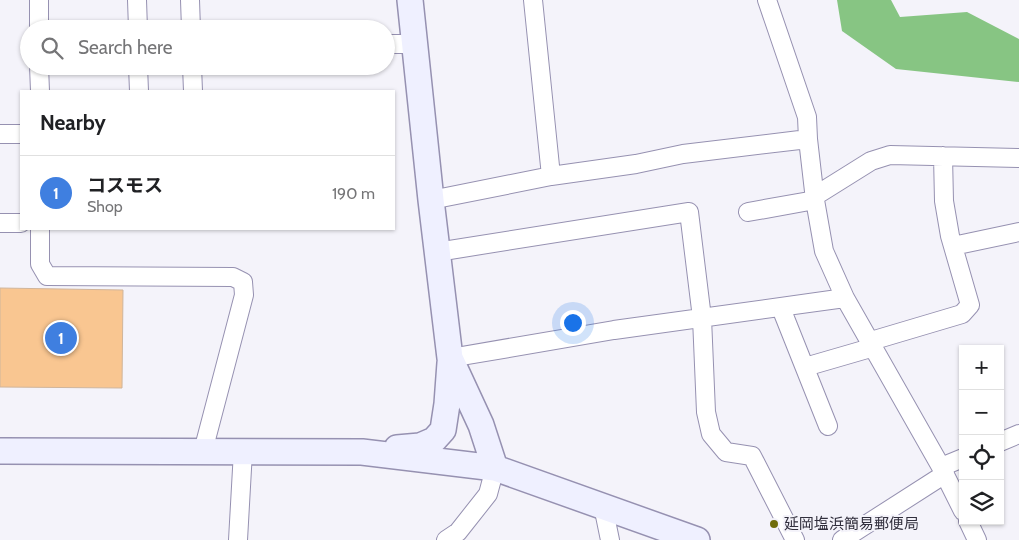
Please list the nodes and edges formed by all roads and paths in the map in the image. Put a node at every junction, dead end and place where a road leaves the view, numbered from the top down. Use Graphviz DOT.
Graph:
graph roads {
  1 [pos="39,0"];
  2 [pos="137,0"];
  3 [pos="190,0"];
  4 [pos="410,0"];
  5 [pos="533,0"];
  6 [pos="766,0"];
  7 [pos="39,20"];
  8 [pos="138,20"];
  9 [pos="191,20"];
  10 [pos="395,44"];
  11 [pos="414,44"];
  12 [pos="40,75"];
  13 [pos="138,75"];
  14 [pos="192,75"];
  15 [pos="40,90"];
  16 [pos="139,90"];
  17 [pos="193,90"];
  18 [pos="0,134"];
  19 [pos="20,134"];
  20 [pos="808,139"];
  21 [pos="943,156"];
  22 [pos="1019,158"];
  23 [pos="551,176"];
  24 [pos="815,198"];
  25 [pos="431,200"];
  26 [pos="748,212"];
  27 [pos="0,223"];
  28 [pos="20,223"];
  29 [pos="40,230"];
  30 [pos="1019,232"];
  31 [pos="953,246"];
  32 [pos="437,252"];
  33 [pos="846,298"];
  34 [pos="781,308"];
  35 [pos="702,318"];
  36 [pos="872,344"];
  37 [pos="450,358"];
  38 [pos="805,367"];
  39 [pos="828,426"];
  40 [pos="1019,434"];
  41 [pos="1004,440"];
  42 [pos="0,451"];
  43 [pos="203,451"];
  44 [pos="243,451"];
  45 [pos="362,452"];
  46 [pos="959,460"];
  47 [pos="495,468"];
  48 [pos="943,470"];
  49 [pos="959,503"];
  50 [pos="603,506"];
  51 [pos="970,525"];
  52 [pos="238,540"];
  53 [pos="446,540"];
  54 [pos="610,540"];
  55 [pos="697,540"];
  56 [pos="795,540"];
  57 [pos="842,540"];
  58 [pos="977,540"];
  1 -- 7 [label="street"];
  2 -- 8 [label="street"];
  3 -- 9 [label="street"];
  4 -- 11 [label="street"];
  5 -- 23 [label="street"];
  6 -- 20 [label="street"];
  10 -- 11 [label="street"];
  11 -- 25 [label="street"];
  12 -- 15 [label="street"];
  13 -- 16 [label="street"];
  14 -- 17 [label="street"];
  18 -- 19 [label="street"];
  20 -- 23 [label="street"];
  20 -- 24 [label="street"];
  21 -- 22 [label="street"];
  21 -- 24 [label="street"];
  21 -- 31 [label="street"];
  23 -- 25 [label="street"];
  24 -- 26 [label="street"];
  24 -- 33 [label="street"];
  25 -- 32 [label="street"];
  27 -- 28 [label="street"];
  29 -- 43 [label="street"];
  30 -- 31 [label="street"];
  31 -- 36 [label="street"];
  32 -- 35 [label="street"];
  32 -- 37 [label="street"];
  33 -- 34 [label="street"];
  33 -- 36 [label="street"];
  34 -- 35 [label="street"];
  34 -- 38 [label="street"];
  35 -- 37 [label="street"];
  35 -- 56 [label="street"];
  36 -- 38 [label="street"];
  36 -- 48 [label="street"];
  37 -- 45 [label="street"];
  37 -- 47 [label="street"];
  38 -- 39 [label="street"];
  40 -- 41 [label="street"];
  42 -- 43 [label="street"];
  43 -- 44 [label="street"];
  44 -- 45 [label="street"];
  44 -- 52 [label="street"];
  45 -- 47 [label="street"];
  46 -- 48 [label="street"];
  47 -- 50 [label="street"];
  47 -- 53 [label="street"];
  48 -- 49 [label="street"];
  48 -- 57 [label="street"];
  50 -- 54 [label="street"];
  50 -- 55 [label="street"];
  51 -- 58 [label="street"];
}
